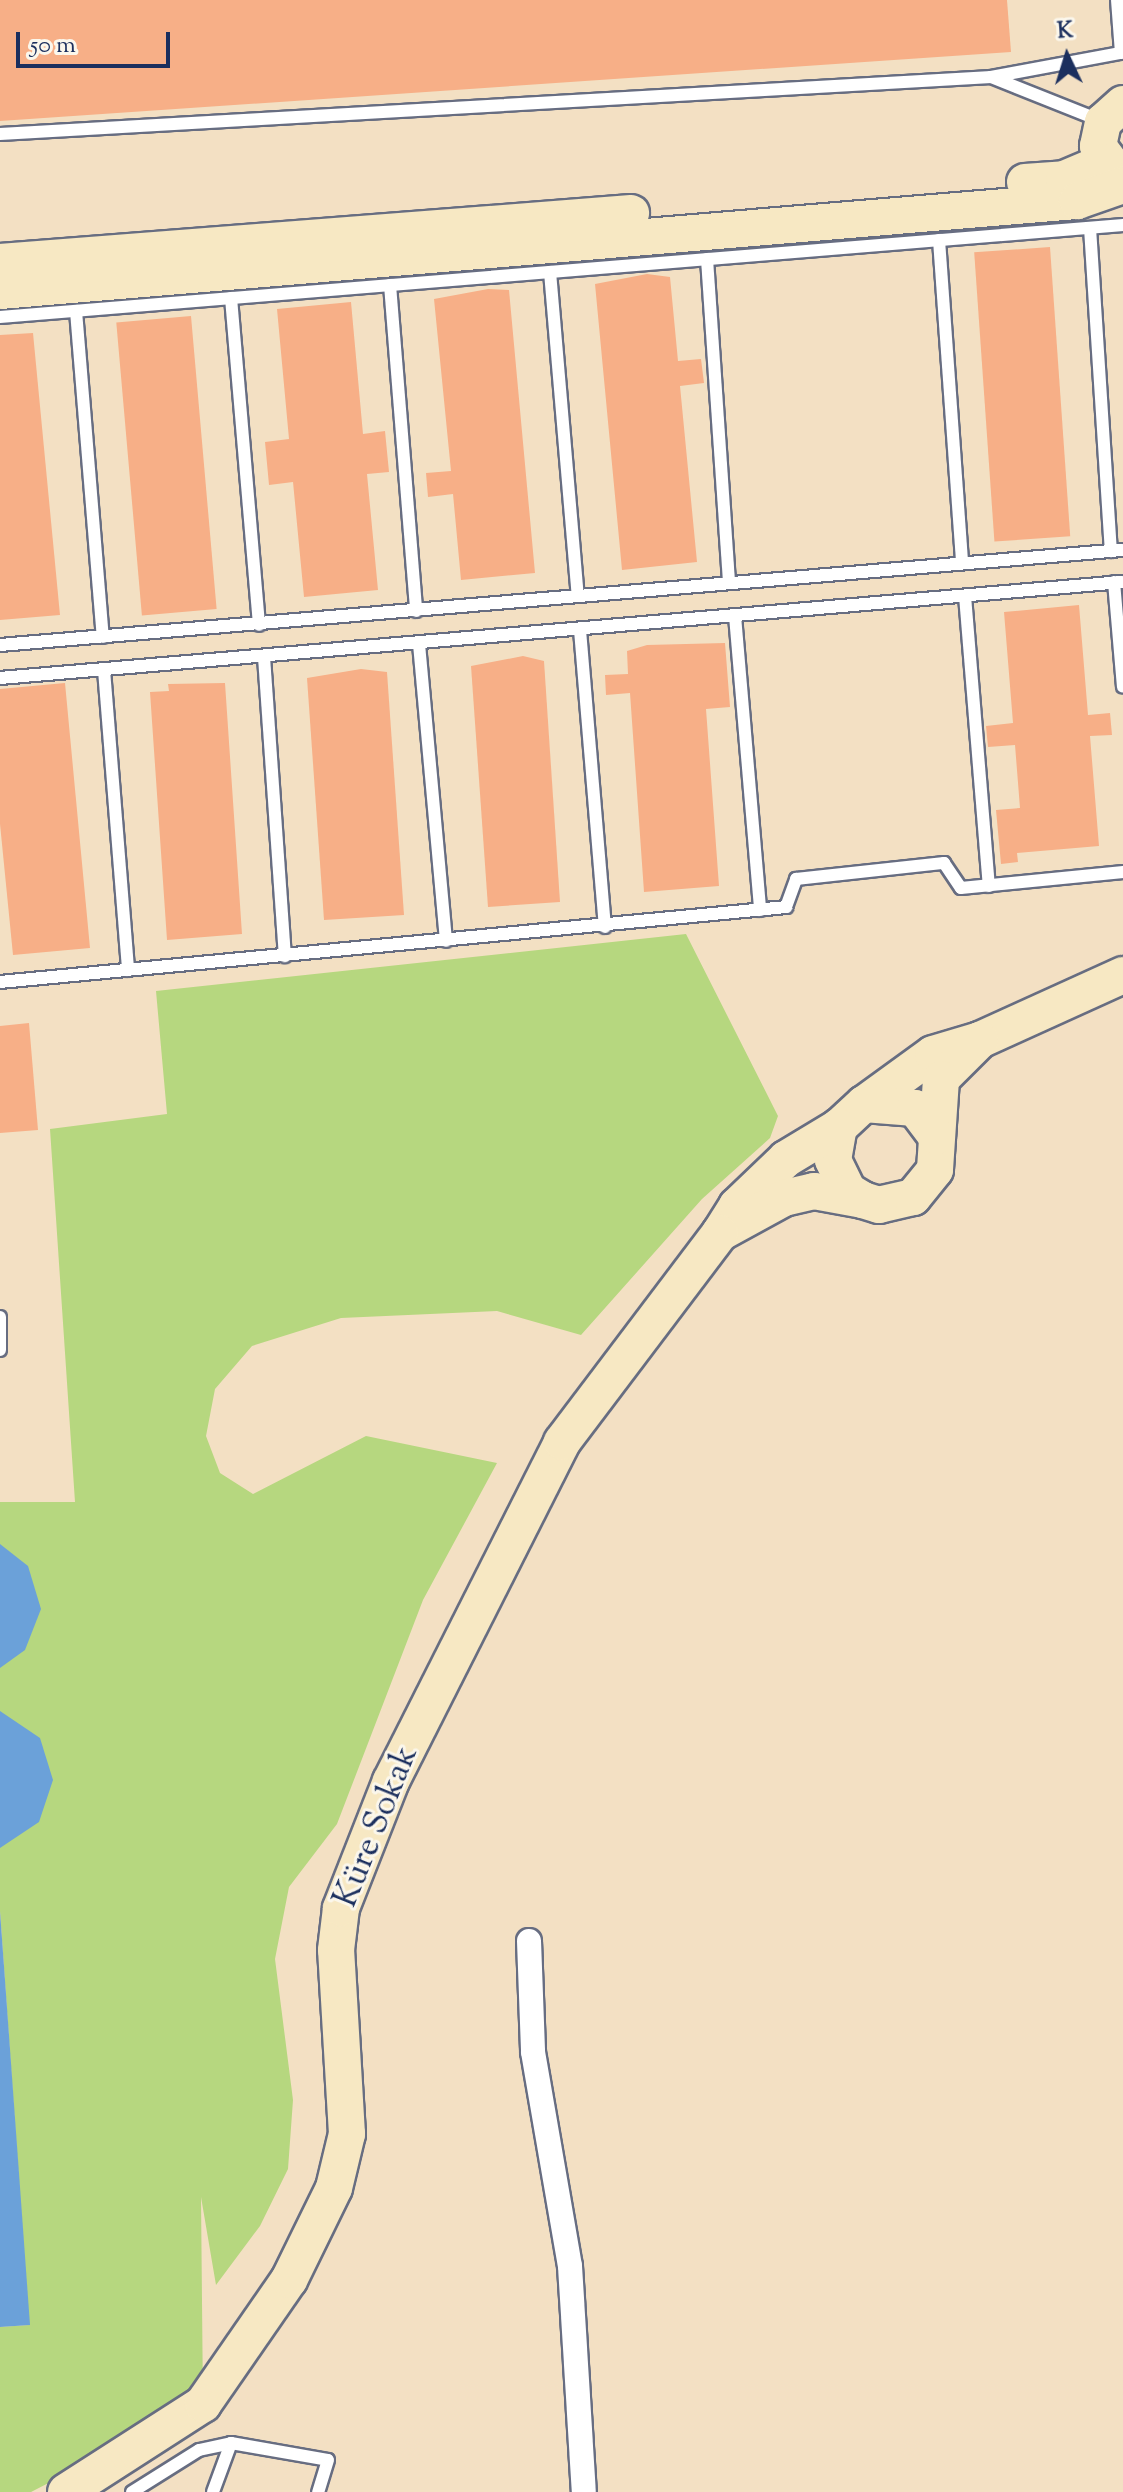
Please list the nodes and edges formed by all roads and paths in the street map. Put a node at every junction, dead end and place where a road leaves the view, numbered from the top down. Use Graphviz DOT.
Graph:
graph roads {
  1 [pos="1117,0"];
  2 [pos="991,77"];
  3 [pos="1113,113"];
  4 [pos="0,134"];
  5 [pos="1117,175"];
  6 [pos="1123,225"];
  7 [pos="1090,228"];
  8 [pos="939,240"];
  9 [pos="707,259"];
  10 [pos="0,262"];
  11 [pos="550,272"];
  12 [pos="390,285"];
  13 [pos="0,291"];
  14 [pos="231,298"];
  15 [pos="76,311"];
  16 [pos="0,317"];
  17 [pos="1117,550"];
  18 [pos="962,563"];
  19 [pos="729,582"];
  20 [pos="1119,582"];
  21 [pos="578,596"];
  22 [pos="965,596"];
  23 [pos="416,611"];
  24 [pos="735,616"];
  25 [pos="259,625"];
  26 [pos="580,630"];
  27 [pos="103,637"];
  28 [pos="419,644"];
  29 [pos="0,645"];
  30 [pos="264,657"];
  31 [pos="104,670"];
  32 [pos="0,678"];
  33 [pos="1123,687"];
  34 [pos="1123,872"];
  35 [pos="989,886"];
  36 [pos="760,910"];
  37 [pos="605,927"];
  38 [pos="446,941"];
  39 [pos="285,956"];
  40 [pos="128,970"];
  41 [pos="1123,975"];
  42 [pos="0,982"];
  43 [pos="980,1040"];
  44 [pos="852,1115"];
  45 [pos="936,1136"];
  46 [pos="863,1200"];
  47 [pos="720,1233"];
  48 [pos="0,1317"];
  49 [pos="0,1350"];
  50 [pos="529,1941"];
  51 [pos="231,2443"];
  52 [pos="66,2492"];
  53 [pos="132,2492"];
  54 [pos="213,2492"];
  55 [pos="318,2492"];
  56 [pos="584,2492"];
  1 -- 2 [label="lane"];
  2 -- 3 [label="lane"];
  2 -- 4 [label="lane"];
  3 -- 5 [label="street"];
  5 -- 10 [label="street"];
  5 -- 13 [label="street"];
  6 -- 7 [label="lane"];
  7 -- 8 [label="lane"];
  7 -- 17 [label="lane"];
  8 -- 9 [label="lane"];
  8 -- 18 [label="lane"];
  9 -- 11 [label="lane"];
  9 -- 19 [label="lane"];
  11 -- 12 [label="lane"];
  11 -- 21 [label="lane"];
  12 -- 14 [label="lane"];
  12 -- 23 [label="lane"];
  14 -- 15 [label="lane"];
  14 -- 25 [label="lane"];
  15 -- 16 [label="lane"];
  15 -- 27 [label="lane"];
  17 -- 18 [label="lane"];
  18 -- 19 [label="lane"];
  19 -- 21 [label="lane"];
  20 -- 22 [label="lane"];
  20 -- 33 [label="lane"];
  21 -- 23 [label="lane"];
  22 -- 24 [label="lane"];
  22 -- 35 [label="lane"];
  23 -- 25 [label="lane"];
  24 -- 26 [label="lane"];
  24 -- 36 [label="lane"];
  25 -- 27 [label="lane"];
  26 -- 28 [label="lane"];
  26 -- 37 [label="lane"];
  27 -- 29 [label="lane"];
  28 -- 30 [label="lane"];
  28 -- 38 [label="lane"];
  30 -- 31 [label="lane"];
  30 -- 39 [label="lane"];
  31 -- 32 [label="lane"];
  31 -- 40 [label="lane"];
  34 -- 35 [label="lane"];
  35 -- 36 [label="lane"];
  36 -- 37 [label="lane"];
  37 -- 38 [label="lane"];
  38 -- 39 [label="lane"];
  39 -- 40 [label="lane"];
  40 -- 42 [label="lane"];
  41 -- 43 [label="street"];
  43 -- 44 [label="street, Küre Sokak"];
  43 -- 45 [label="street"];
  44 -- 45 [label="street"];
  44 -- 46 [label="street"];
  44 -- 47 [label="street, Küre Sokak"];
  45 -- 46 [label="street"];
  46 -- 47 [label="street"];
  47 -- 52 [label="street, Küre Sokak"];
  48 -- 49 [label="lane"];
  50 -- 56 [label="street"];
  51 -- 53 [label="lane"];
  51 -- 54 [label="lane"];
  51 -- 55 [label="lane"];
}
